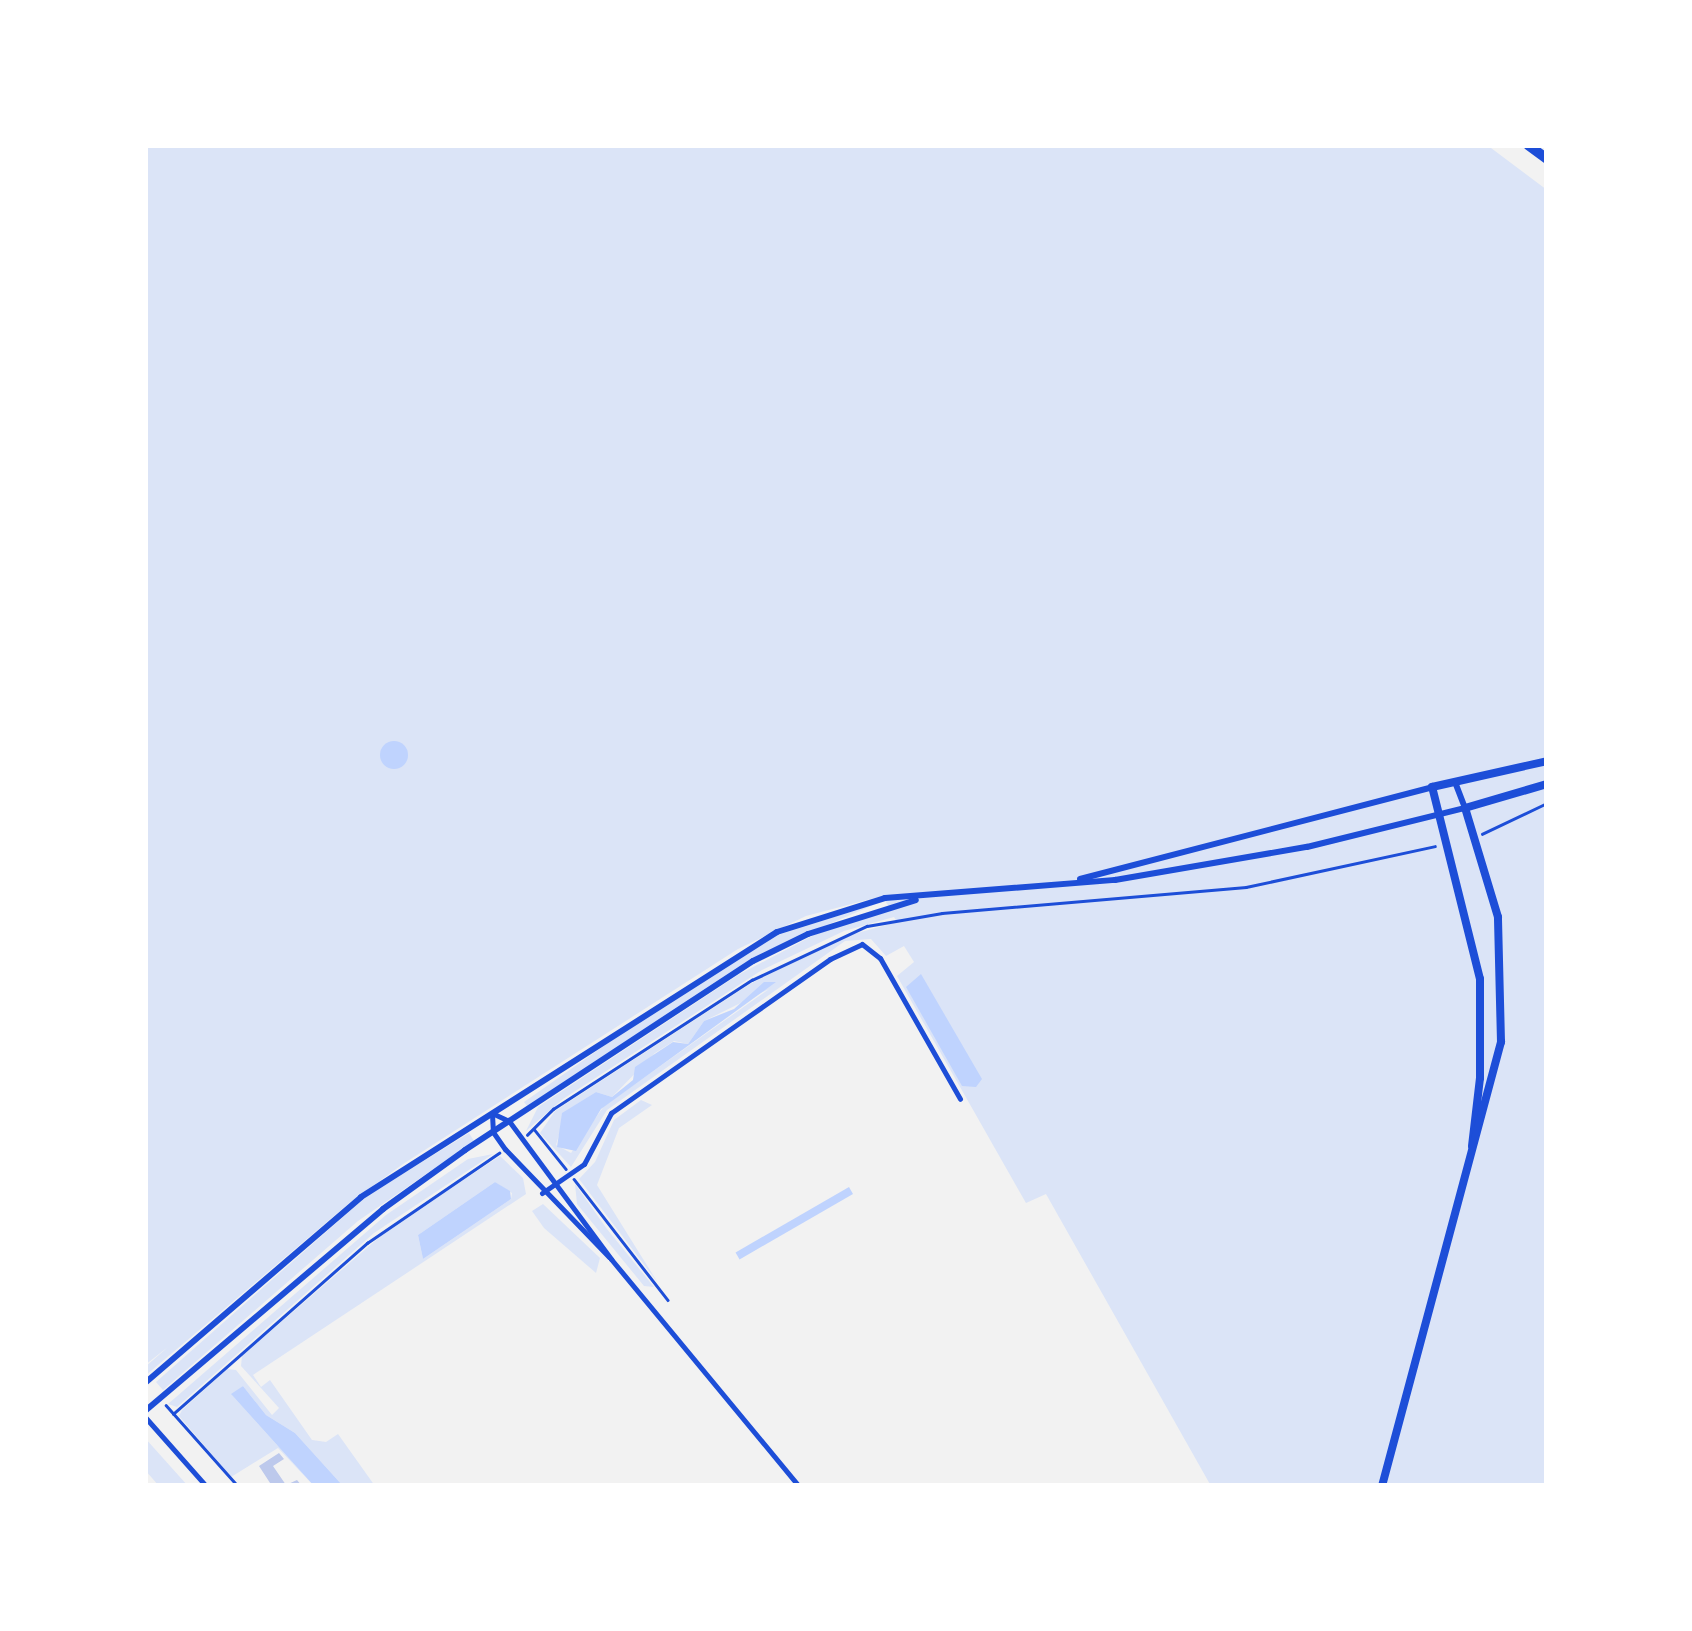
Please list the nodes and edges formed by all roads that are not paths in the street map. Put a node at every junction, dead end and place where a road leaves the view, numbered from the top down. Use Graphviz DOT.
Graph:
graph roads {
  1 [pos="1528,145"];
  2 [pos="1547,159"];
  3 [pos="1547,761"];
  4 [pos="1456,782"];
  5 [pos="1547,784"];
  6 [pos="1432,788"];
  7 [pos="1466,808"];
  8 [pos="1440,814"];
  9 [pos="1078,880"];
  10 [pos="927,897"];
  11 [pos="960,1099"];
  12 [pos="492,1112"];
  13 [pos="509,1121"];
  14 [pos="493,1132"];
  15 [pos="1471,1156"];
  16 [pos="557,1186"];
  17 [pos="542,1193"];
  18 [pos="611,1259"];
  19 [pos="145,1383"];
  20 [pos="145,1414"];
  21 [pos="206,1486"];
  22 [pos="217,1486"];
  23 [pos="229,1486"];
  24 [pos="799,1486"];
  25 [pos="1382,1486"];
  1 -- 2 [label="highway"];
  3 -- 4 [label="main road"];
  4 -- 6 [label="main road"];
  4 -- 7 [label="street"];
  5 -- 7 [label="main road"];
  6 -- 8 [label="main road"];
  6 -- 9 [label="street"];
  7 -- 8 [label="street"];
  7 -- 15 [label="main road"];
  8 -- 9 [label="street"];
  8 -- 15 [label="main road"];
  9 -- 10 [label="street"];
  10 -- 12 [label="street"];
  10 -- 13 [label="street"];
  11 -- 16 [label="street"];
  12 -- 13 [label="street"];
  12 -- 14 [label="street"];
  12 -- 19 [label="street"];
  13 -- 14 [label="street"];
  13 -- 16 [label="street"];
  14 -- 17 [label="street"];
  14 -- 20 [label="street"];
  15 -- 25 [label="main road"];
  16 -- 17 [label="street"];
  16 -- 18 [label="street"];
  17 -- 18 [label="street"];
  18 -- 24 [label="street"];
  20 -- 21 [label="street"];
  22 -- 23 [label="lane"];
}
